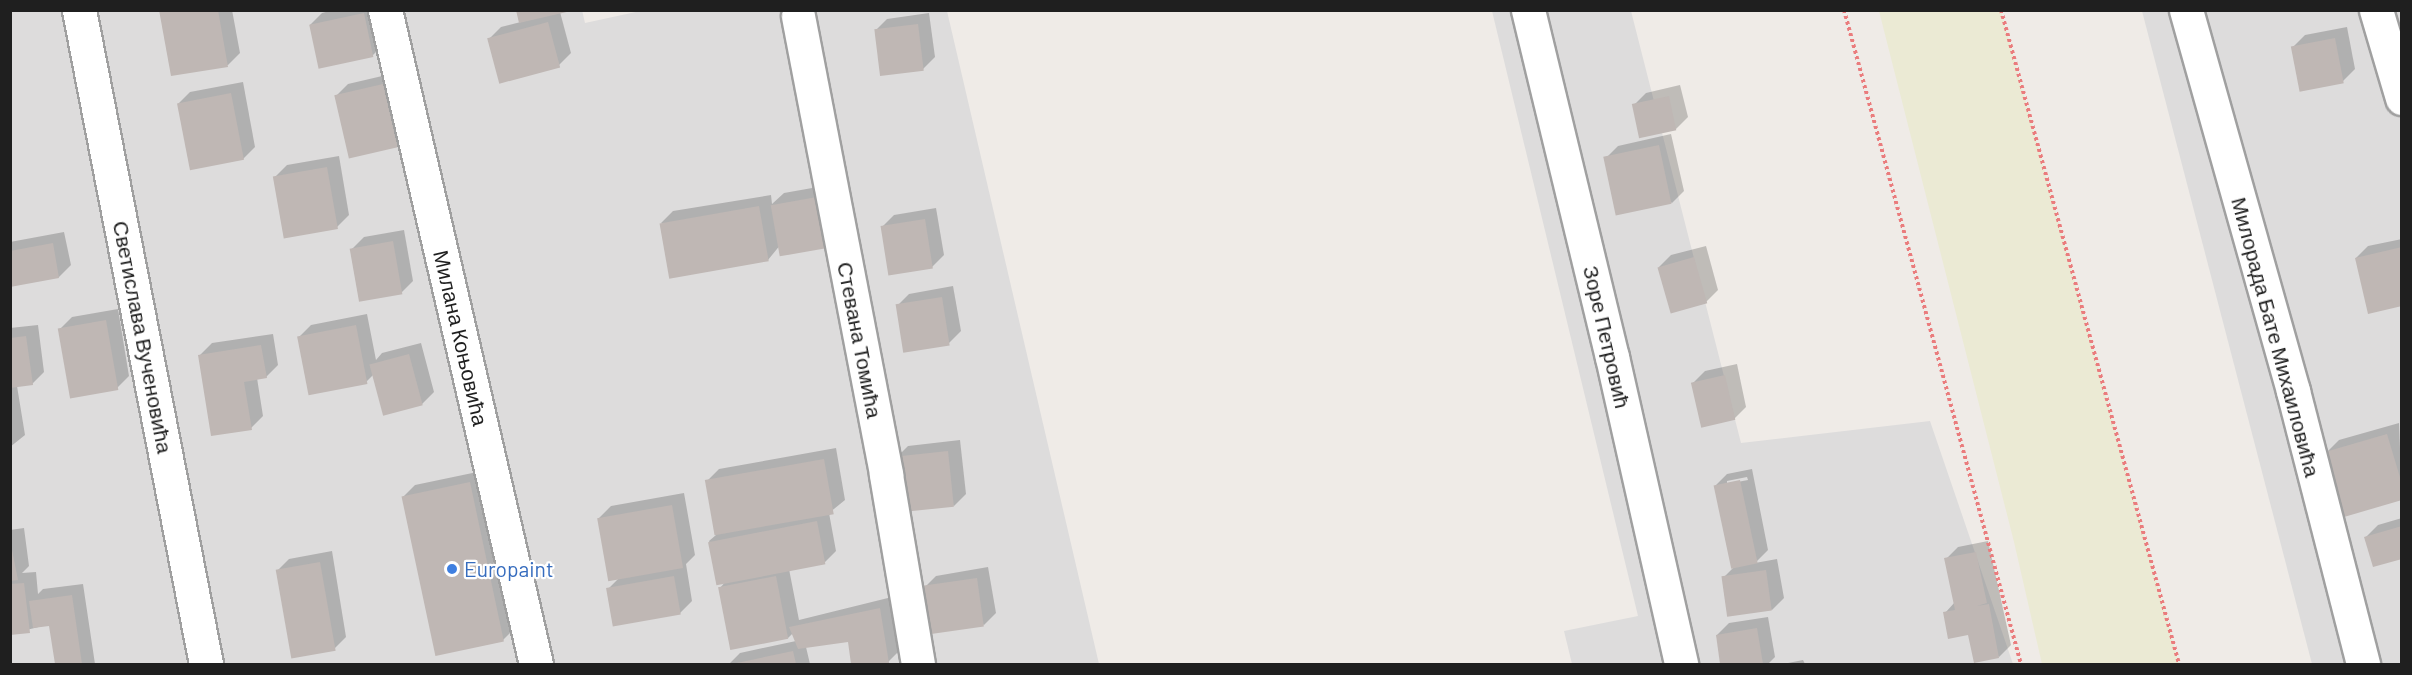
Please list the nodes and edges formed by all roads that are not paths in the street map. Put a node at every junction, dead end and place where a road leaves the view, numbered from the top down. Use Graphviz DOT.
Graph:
graph roads {
  1 [pos="79,10"];
  2 [pos="385,10"];
  3 [pos="1528,10"];
  4 [pos="2186,10"];
  5 [pos="2376,10"];
  6 [pos="798,16"];
  7 [pos="2402,98"];
  8 [pos="206,664"];
  9 [pos="536,664"];
  10 [pos="918,664"];
  11 [pos="1681,664"];
  12 [pos="2363,664"];
  1 -- 8 [label="street, Светислава Вученовића"];
  2 -- 9 [label="street, Милана Коњовића"];
  3 -- 11 [label="street, Зоре Петровић"];
  4 -- 12 [label="street, Милорада Бате Михаиловића"];
  5 -- 7 [label="street"];
  6 -- 10 [label="street, Стевана Томића"];
}
